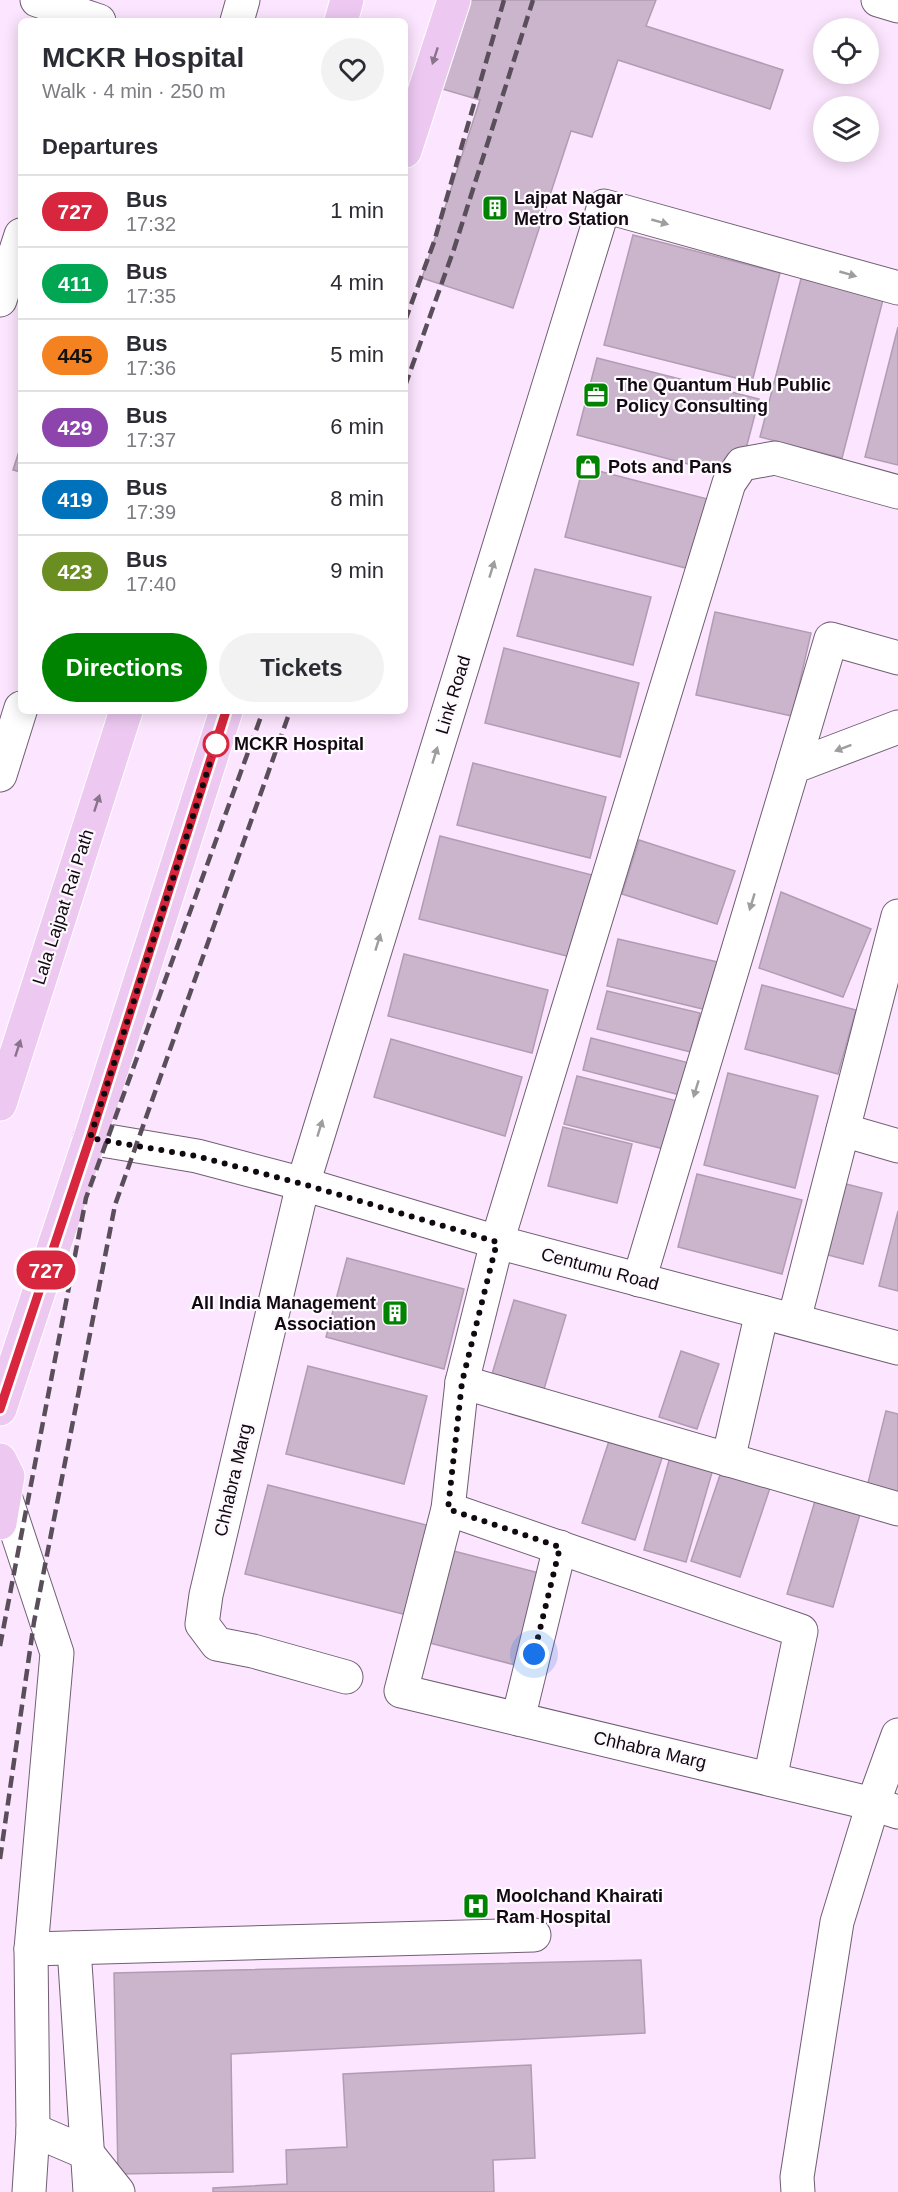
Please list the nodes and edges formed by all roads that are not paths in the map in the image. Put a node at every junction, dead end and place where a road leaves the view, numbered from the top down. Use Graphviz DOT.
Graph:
graph roads {
  1 [pos="37,0"];
  2 [pos="243,0"];
  3 [pos="347,0"];
  4 [pos="454,0"];
  5 [pos="878,0"];
  6 [pos="898,6"];
  7 [pos="94,15"];
  8 [pos="238,18"];
  9 [pos="342,18"];
  10 [pos="408,142"];
  11 [pos="18,244"];
  12 [pos="898,288"];
  13 [pos="0,300"];
  14 [pos="898,492"];
  15 [pos="898,658"];
  16 [pos="19,714"];
  17 [pos="125,714"];
  18 [pos="225,714"];
  19 [pos="898,727"];
  20 [pos="793,767"];
  21 [pos="0,775"];
  22 [pos="898,916"];
  23 [pos="0,1104"];
  24 [pos="843,1130"];
  25 [pos="90,1138"];
  26 [pos="898,1146"];
  27 [pos="303,1184"];
  28 [pos="497,1242"];
  29 [pos="639,1280"];
  30 [pos="762,1312"];
  31 [pos="794,1320"];
  32 [pos="898,1348"];
  33 [pos="462,1382"];
  34 [pos="0,1409"];
  35 [pos="0,1460"];
  36 [pos="728,1460"];
  37 [pos="448,1509"];
  38 [pos="898,1509"];
  39 [pos="2,1510"];
  40 [pos="560,1547"];
  41 [pos="346,1677"];
  42 [pos="518,1719"];
  43 [pos="898,1735"];
  44 [pos="770,1779"];
  45 [pos="886,1808"];
  46 [pos="534,1935"];
  47 [pos="74,1948"];
  48 [pos="31,1949"];
  49 [pos="33,2130"];
  50 [pos="87,2153"];
  51 [pos="29,2192"];
  52 [pos="90,2192"];
  53 [pos="118,2192"];
  54 [pos="798,2192"];
  1 -- 7 [label="street"];
  2 -- 8 [label="street"];
  3 -- 9 [label="main road"];
  4 -- 10 [label="main road, one-way"];
  5 -- 6 [label="street"];
  11 -- 13 [label="street"];
  27 -- 12 [label="street, Link Road, one-way"];
  14 -- 28 [label="street"];
  15 -- 20 [label="street"];
  16 -- 21 [label="street"];
  23 -- 17 [label="main road, Lala Lajpat Rai Path, one-way"];
  18 -- 25 [label="main road"];
  19 -- 20 [label="street, one-way"];
  20 -- 29 [label="street, one-way"];
  22 -- 24 [label="street"];
  24 -- 26 [label="street"];
  24 -- 31 [label="street"];
  25 -- 27 [label="street, Centumu Road"];
  25 -- 34 [label="main road"];
  27 -- 28 [label="street, Centumu Road"];
  27 -- 41 [label="street, Chhabra Marg"];
  28 -- 29 [label="street, Centumu Road"];
  28 -- 33 [label="street"];
  29 -- 30 [label="street, Centumu Road"];
  30 -- 31 [label="street, Centumu Road"];
  30 -- 36 [label="street"];
  31 -- 32 [label="street, Centumu Road"];
  33 -- 36 [label="street"];
  33 -- 37 [label="street"];
  35 -- 39 [label="main road"];
  36 -- 38 [label="street"];
  37 -- 40 [label="street"];
  37 -- 42 [label="street, Chhabra Marg"];
  39 -- 48 [label="street"];
  40 -- 42 [label="street"];
  40 -- 44 [label="street"];
  42 -- 44 [label="street, Chhabra Marg"];
  43 -- 45 [label="street"];
  44 -- 45 [label="street, Chhabra Marg"];
  45 -- 54 [label="street"];
  46 -- 47 [label="street"];
  47 -- 48 [label="street"];
  47 -- 50 [label="street"];
  48 -- 49 [label="street"];
  49 -- 50 [label="street"];
  49 -- 51 [label="street"];
  50 -- 52 [label="street"];
  50 -- 53 [label="street"];
}
